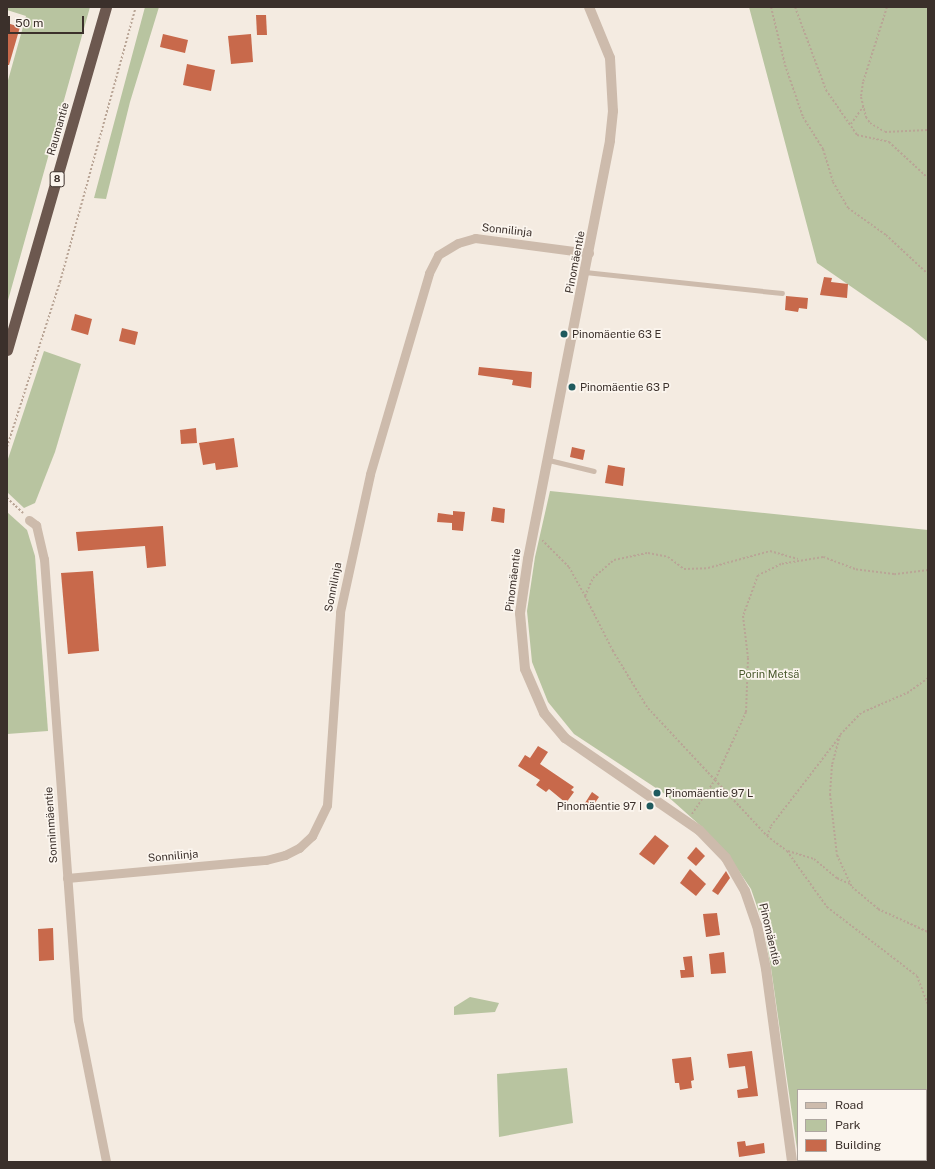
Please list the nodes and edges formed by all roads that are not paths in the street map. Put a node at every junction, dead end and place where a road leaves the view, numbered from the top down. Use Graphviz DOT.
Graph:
graph roads {
  1 [pos="106,7"];
  2 [pos="589,7"];
  3 [pos="589,253"];
  4 [pos="585,272"];
  5 [pos="782,293"];
  6 [pos="7,350"];
  7 [pos="548,460"];
  8 [pos="594,472"];
  9 [pos="29,520"];
  10 [pos="67,878"];
  11 [pos="106,1162"];
  12 [pos="792,1162"];
  1 -- 6 [label="highway, Raumantie / 8"];
  2 -- 3 [label="street, Pinomäentie"];
  3 -- 4 [label="street, Pinomäentie"];
  3 -- 10 [label="street, Sonnilinja"];
  4 -- 5 [label="lane"];
  4 -- 7 [label="street, Pinomäentie"];
  7 -- 8 [label="lane"];
  7 -- 12 [label="street, Pinomäentie"];
  9 -- 10 [label="street, Sonninmäentie"];
  10 -- 11 [label="street, Sonninmäentie"];
}
